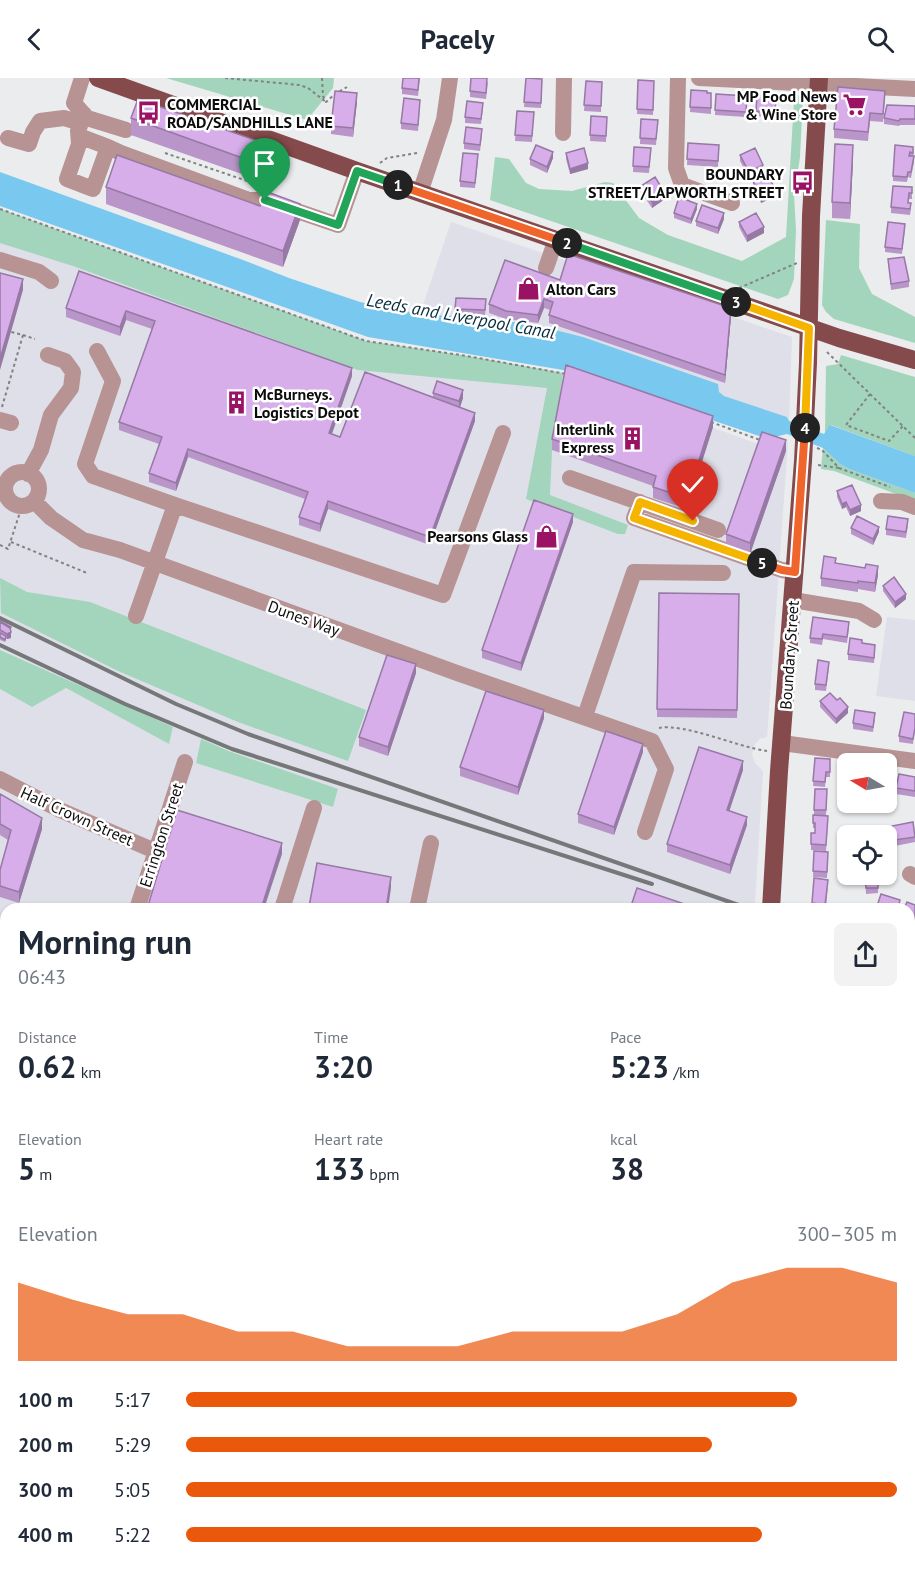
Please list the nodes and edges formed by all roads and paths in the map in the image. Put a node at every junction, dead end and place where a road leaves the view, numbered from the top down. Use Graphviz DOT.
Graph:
graph roads {
  1 [pos="82,78"];
  2 [pos="98,78"];
  3 [pos="225,78"];
  4 [pos="322,78"];
  5 [pos="450,78"];
  6 [pos="564,78"];
  7 [pos="678,78"];
  8 [pos="699,78"];
  9 [pos="819,81"];
  10 [pos="866,82"];
  11 [pos="347,87"];
  12 [pos="915,89"];
  13 [pos="326,102"];
  14 [pos="81,124"];
  15 [pos="126,130"];
  16 [pos="563,133"];
  17 [pos="8,138"];
  18 [pos="108,147"];
  19 [pos="156,150"];
  20 [pos="435,150"];
  21 [pos="362,173"];
  22 [pos="265,187"];
  23 [pos="420,193"];
  24 [pos="727,196"];
  25 [pos="0,209"];
  26 [pos="556,239"];
  27 [pos="810,258"];
  28 [pos="0,260"];
  29 [pos="546,268"];
  30 [pos="51,281"];
  31 [pos="730,300"];
  32 [pos="809,328"];
  33 [pos="11,332"];
  34 [pos="23,335"];
  35 [pos="840,338"];
  36 [pos="36,339"];
  37 [pos="97,351"];
  38 [pos="827,352"];
  39 [pos="48,355"];
  40 [pos="808,358"];
  41 [pos="915,360"];
  42 [pos="574,376"];
  43 [pos="870,394"];
  44 [pos="4,419"];
  45 [pos="705,420"];
  46 [pos="903,426"];
  47 [pos="503,433"];
  48 [pos="915,438"];
  49 [pos="763,441"];
  50 [pos="808,457"];
  51 [pos="839,468"];
  52 [pos="28,474"];
  53 [pos="570,478"];
  54 [pos="3,485"];
  55 [pos="894,488"];
  56 [pos="881,501"];
  57 [pos="640,502"];
  58 [pos="28,503"];
  59 [pos="175,505"];
  60 [pos="915,507"];
  61 [pos="718,530"];
  62 [pos="11,542"];
  63 [pos="0,545"];
  64 [pos="155,564"];
  65 [pos="795,572"];
  66 [pos="87,573"];
  67 [pos="723,573"];
  68 [pos="793,600"];
  69 [pos="136,616"];
  70 [pos="874,620"];
  71 [pos="585,716"];
  72 [pos="652,741"];
  73 [pos="782,743"];
  74 [pos="753,749"];
  75 [pos="185,762"];
  76 [pos="915,762"];
  77 [pos="12,780"];
  78 [pos="314,808"];
  79 [pos="645,832"];
  80 [pos="431,843"];
  81 [pos="156,851"];
  82 [pos="139,903"];
  83 [pos="284,903"];
  84 [pos="418,903"];
  85 [pos="771,903"];
  1 -- 14 [label="street"];
  2 -- 21 [label="main road"];
  3 -- 13 [label="path"];
  4 -- 13 [label="path"];
  5 -- 20 [label="street"];
  6 -- 16 [label="street"];
  7 -- 24 [label="street"];
  8 -- 9 [label="street"];
  9 -- 10 [label="street"];
  9 -- 27 [label="main road, Boundary Street"];
  10 -- 12 [label="street"];
  11 -- 13 [label="path"];
  14 -- 15 [label="street"];
  14 -- 17 [label="street"];
  14 -- 18 [label="street"];
  14 -- 18 [label="street"];
  18 -- 21 [label="street"];
  19 -- 22 [label="path"];
  20 -- 21 [label="path"];
  20 -- 23 [label="street"];
  21 -- 23 [label="main road"];
  23 -- 26 [label="main road"];
  25 -- 42 [label="path"];
  26 -- 29 [label="street"];
  26 -- 31 [label="main road"];
  27 -- 31 [label="path"];
  27 -- 32 [label="main road, Boundary Street"];
  28 -- 30 [label="street"];
  31 -- 32 [label="main road"];
  32 -- 35 [label="main road"];
  32 -- 40 [label="main road, Boundary Street"];
  33 -- 34 [label="path"];
  34 -- 36 [label="path"];
  34 -- 44 [label="path"];
  35 -- 40 [label="main road"];
  35 -- 41 [label="main road"];
  37 -- 59 [label="street"];
  38 -- 43 [label="path"];
  39 -- 52 [label="street"];
  40 -- 50 [label="main road, Boundary Street"];
  43 -- 46 [label="path"];
  43 -- 46 [label="path"];
  45 -- 49 [label="path"];
  46 -- 48 [label="path"];
  47 -- 59 [label="street"];
  50 -- 51 [label="path"];
  50 -- 51 [label="path"];
  50 -- 65 [label="main road, Boundary Street"];
  51 -- 55 [label="path"];
  52 -- 54 [label="street, Dunes Way"];
  52 -- 58 [label="street"];
  53 -- 57 [label="street"];
  54 -- 58 [label="street, Dunes Way"];
  56 -- 60 [label="street"];
  57 -- 61 [label="street"];
  57 -- 65 [label="street"];
  58 -- 62 [label="path"];
  58 -- 64 [label="street, Dunes Way"];
  59 -- 64 [label="street"];
  62 -- 63 [label="path"];
  62 -- 66 [label="path"];
  64 -- 69 [label="street"];
  64 -- 71 [label="street, Dunes Way"];
  65 -- 68 [label="main road, Boundary Street"];
  67 -- 71 [label="street"];
  68 -- 70 [label="street"];
  68 -- 73 [label="main road, Boundary Street"];
  71 -- 72 [label="street, Dunes Way"];
  72 -- 74 [label="path"];
  72 -- 79 [label="street"];
  73 -- 76 [label="street"];
  73 -- 85 [label="main road, Boundary Street"];
  75 -- 81 [label="street, Errington Street"];
  77 -- 81 [label="street, Half Crown Street"];
  78 -- 83 [label="street"];
  80 -- 84 [label="street"];
  81 -- 82 [label="street, Errington Street"];
}
